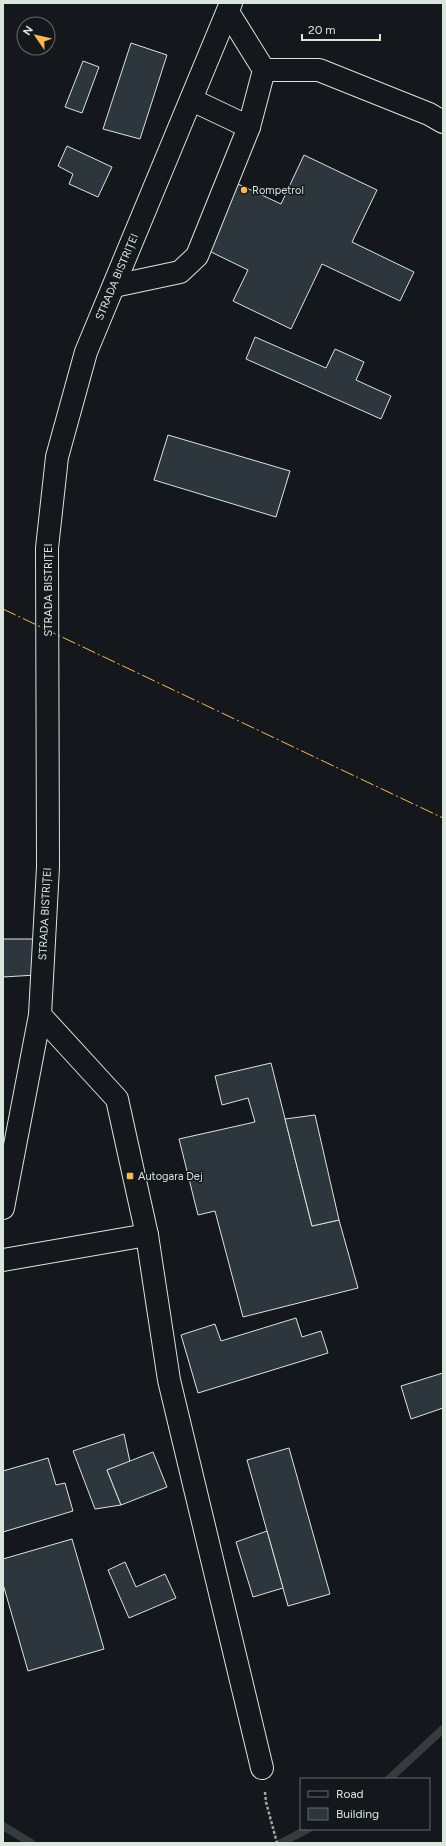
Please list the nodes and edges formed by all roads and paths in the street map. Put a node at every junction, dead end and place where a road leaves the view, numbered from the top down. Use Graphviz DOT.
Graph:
graph roads {
  1 [pos="230,8"];
  2 [pos="264,70"];
  3 [pos="192,100"];
  4 [pos="443,122"];
  5 [pos="249,127"];
  6 [pos="114,286"];
  7 [pos="40,1015"];
  8 [pos="3,1208"];
  9 [pos="147,1235"];
  10 [pos="3,1260"];
  11 [pos="262,1768"];
  12 [pos="266,1802"];
  13 [pos="277,1843"];
  1 -- 2 [label="main road"];
  1 -- 3 [label="main road, STRADA BISTRIȚEI"];
  2 -- 4 [label="main road"];
  2 -- 5 [label="main road"];
  3 -- 5 [label="main road"];
  3 -- 6 [label="main road, STRADA BISTRIȚEI"];
  5 -- 6 [label="main road"];
  6 -- 7 [label="main road, STRADA BISTRIȚEI"];
  7 -- 8 [label="main road, STRADA BISTRIȚEI"];
  7 -- 9 [label="main road"];
  9 -- 10 [label="main road"];
  9 -- 11 [label="main road"];
  12 -- 13 [label="path"];
}
